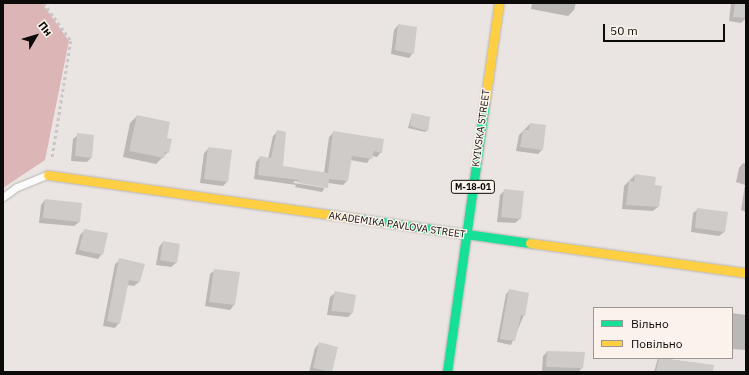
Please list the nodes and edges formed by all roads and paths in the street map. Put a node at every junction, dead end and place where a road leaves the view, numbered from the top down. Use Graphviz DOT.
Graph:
graph roads {
  1 [pos="44,3"];
  2 [pos="499,3"];
  3 [pos="48,175"];
  4 [pos="3,196"];
  5 [pos="466,234"];
  6 [pos="746,273"];
  7 [pos="447,372"];
  1 -- 3 [label="path"];
  2 -- 5 [label="main road, KYIVSKA STREET / М-18-01"];
  3 -- 4 [label="lane"];
  3 -- 5 [label="main road, AKADEMIKA PAVLOVA STREET"];
  5 -- 6 [label="main road, AKADEMIKA PAVLOVA STREET"];
  5 -- 7 [label="main road, KYIVSKA STREET / М-18-01"];
}
